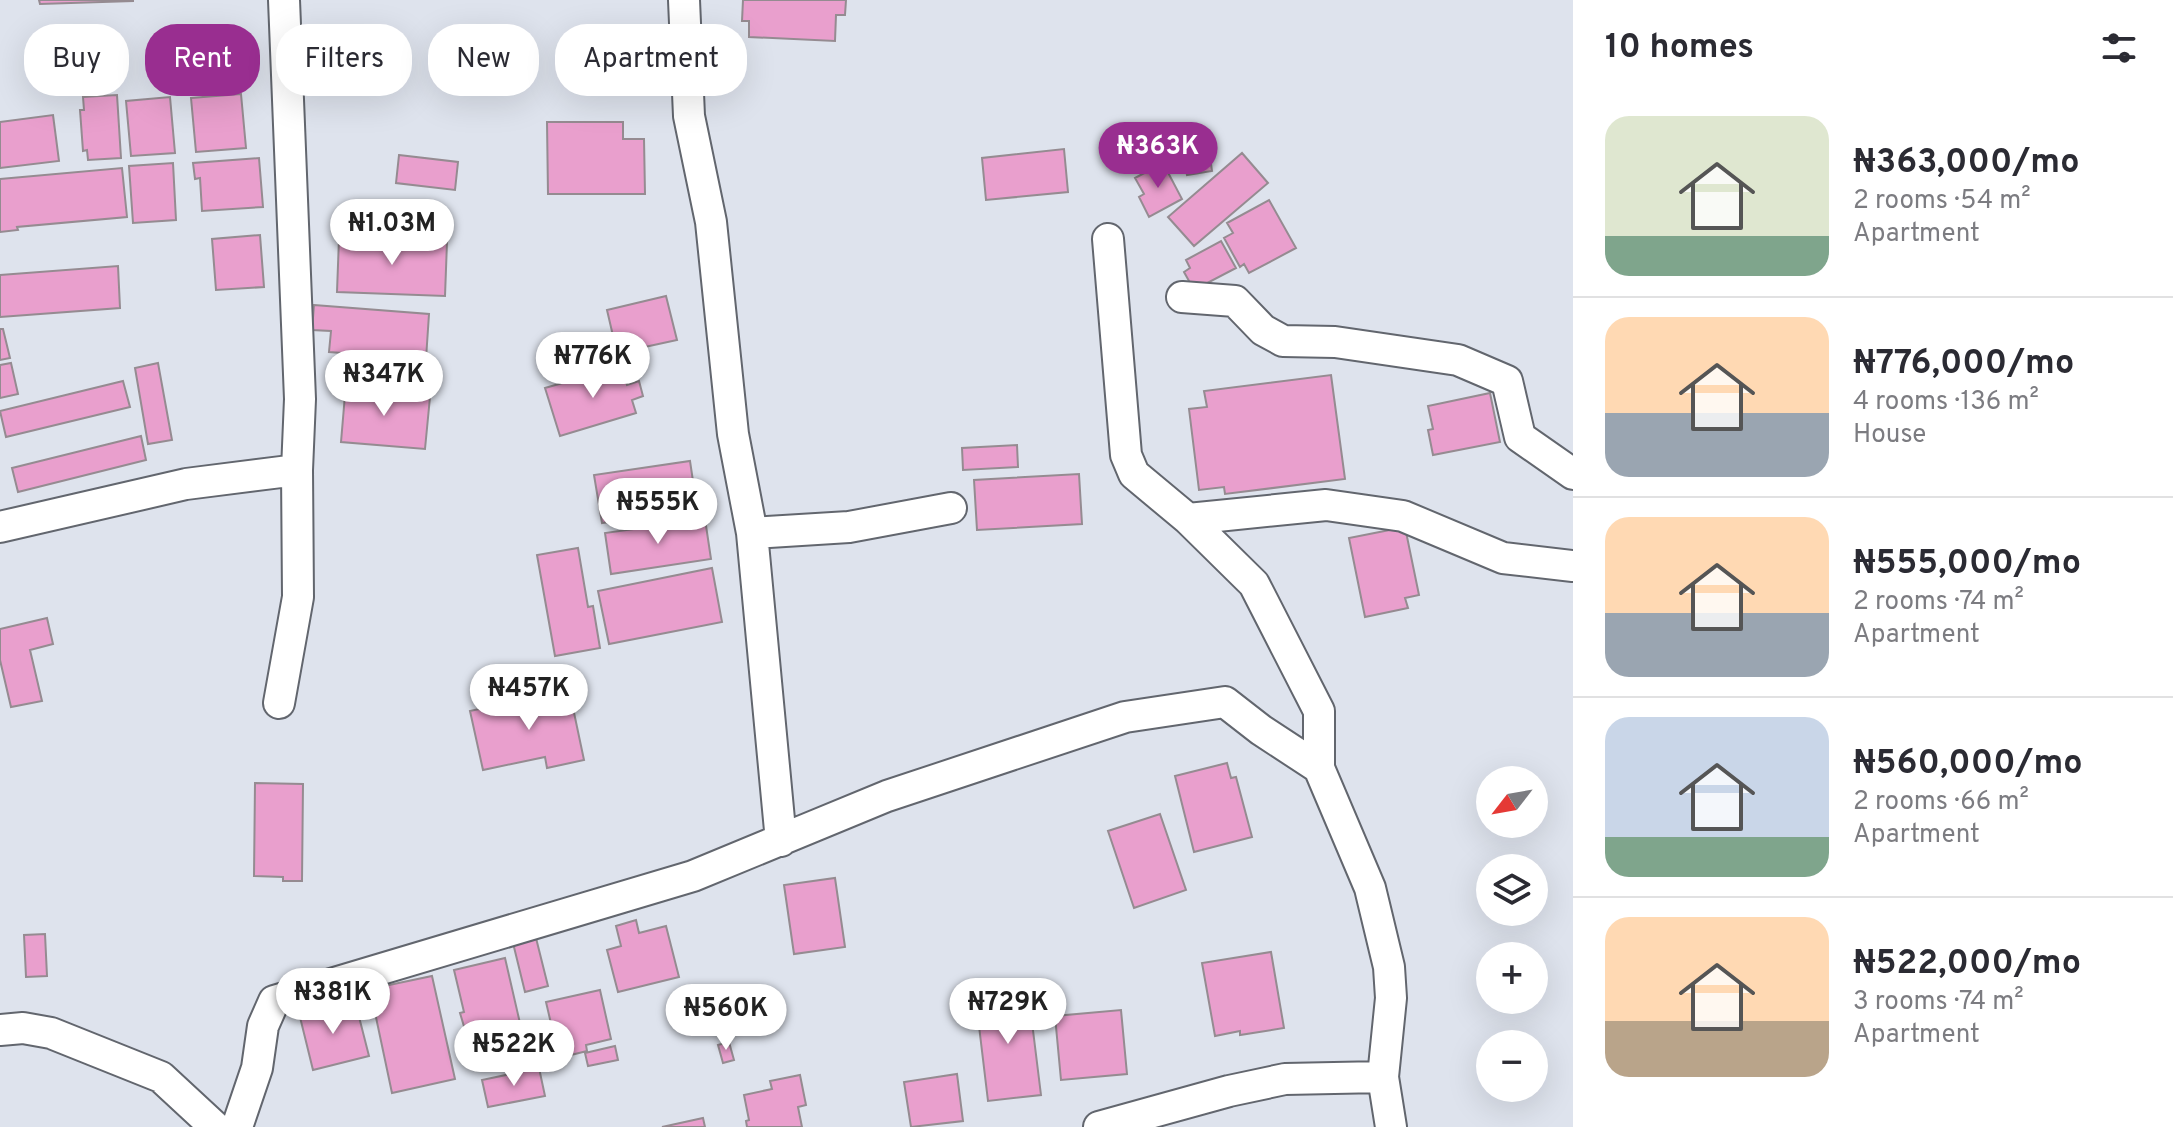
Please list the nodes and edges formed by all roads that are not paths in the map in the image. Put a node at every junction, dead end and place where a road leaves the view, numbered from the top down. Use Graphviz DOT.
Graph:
graph roads {
  1 [pos="284,0"];
  2 [pos="684,0"];
  3 [pos="1108,239"];
  4 [pos="1182,297"];
  5 [pos="297,470"];
  6 [pos="1573,474"];
  7 [pos="951,508"];
  8 [pos="1188,519"];
  9 [pos="0,527"];
  10 [pos="752,533"];
  11 [pos="1573,566"];
  12 [pos="279,703"];
  13 [pos="1319,768"];
  14 [pos="781,841"];
  15 [pos="0,1030"];
  16 [pos="1383,1077"];
  17 [pos="215,1127"];
  18 [pos="237,1127"];
  19 [pos="1099,1127"];
  20 [pos="1391,1127"];
  1 -- 5 [label="street"];
  2 -- 10 [label="street"];
  3 -- 8 [label="street"];
  4 -- 6 [label="street"];
  5 -- 9 [label="street"];
  5 -- 12 [label="street"];
  7 -- 10 [label="street"];
  8 -- 11 [label="street"];
  8 -- 13 [label="street"];
  10 -- 14 [label="street"];
  13 -- 14 [label="street"];
  13 -- 16 [label="street"];
  14 -- 18 [label="street"];
  15 -- 17 [label="street"];
  16 -- 19 [label="street"];
  16 -- 20 [label="street"];
}
